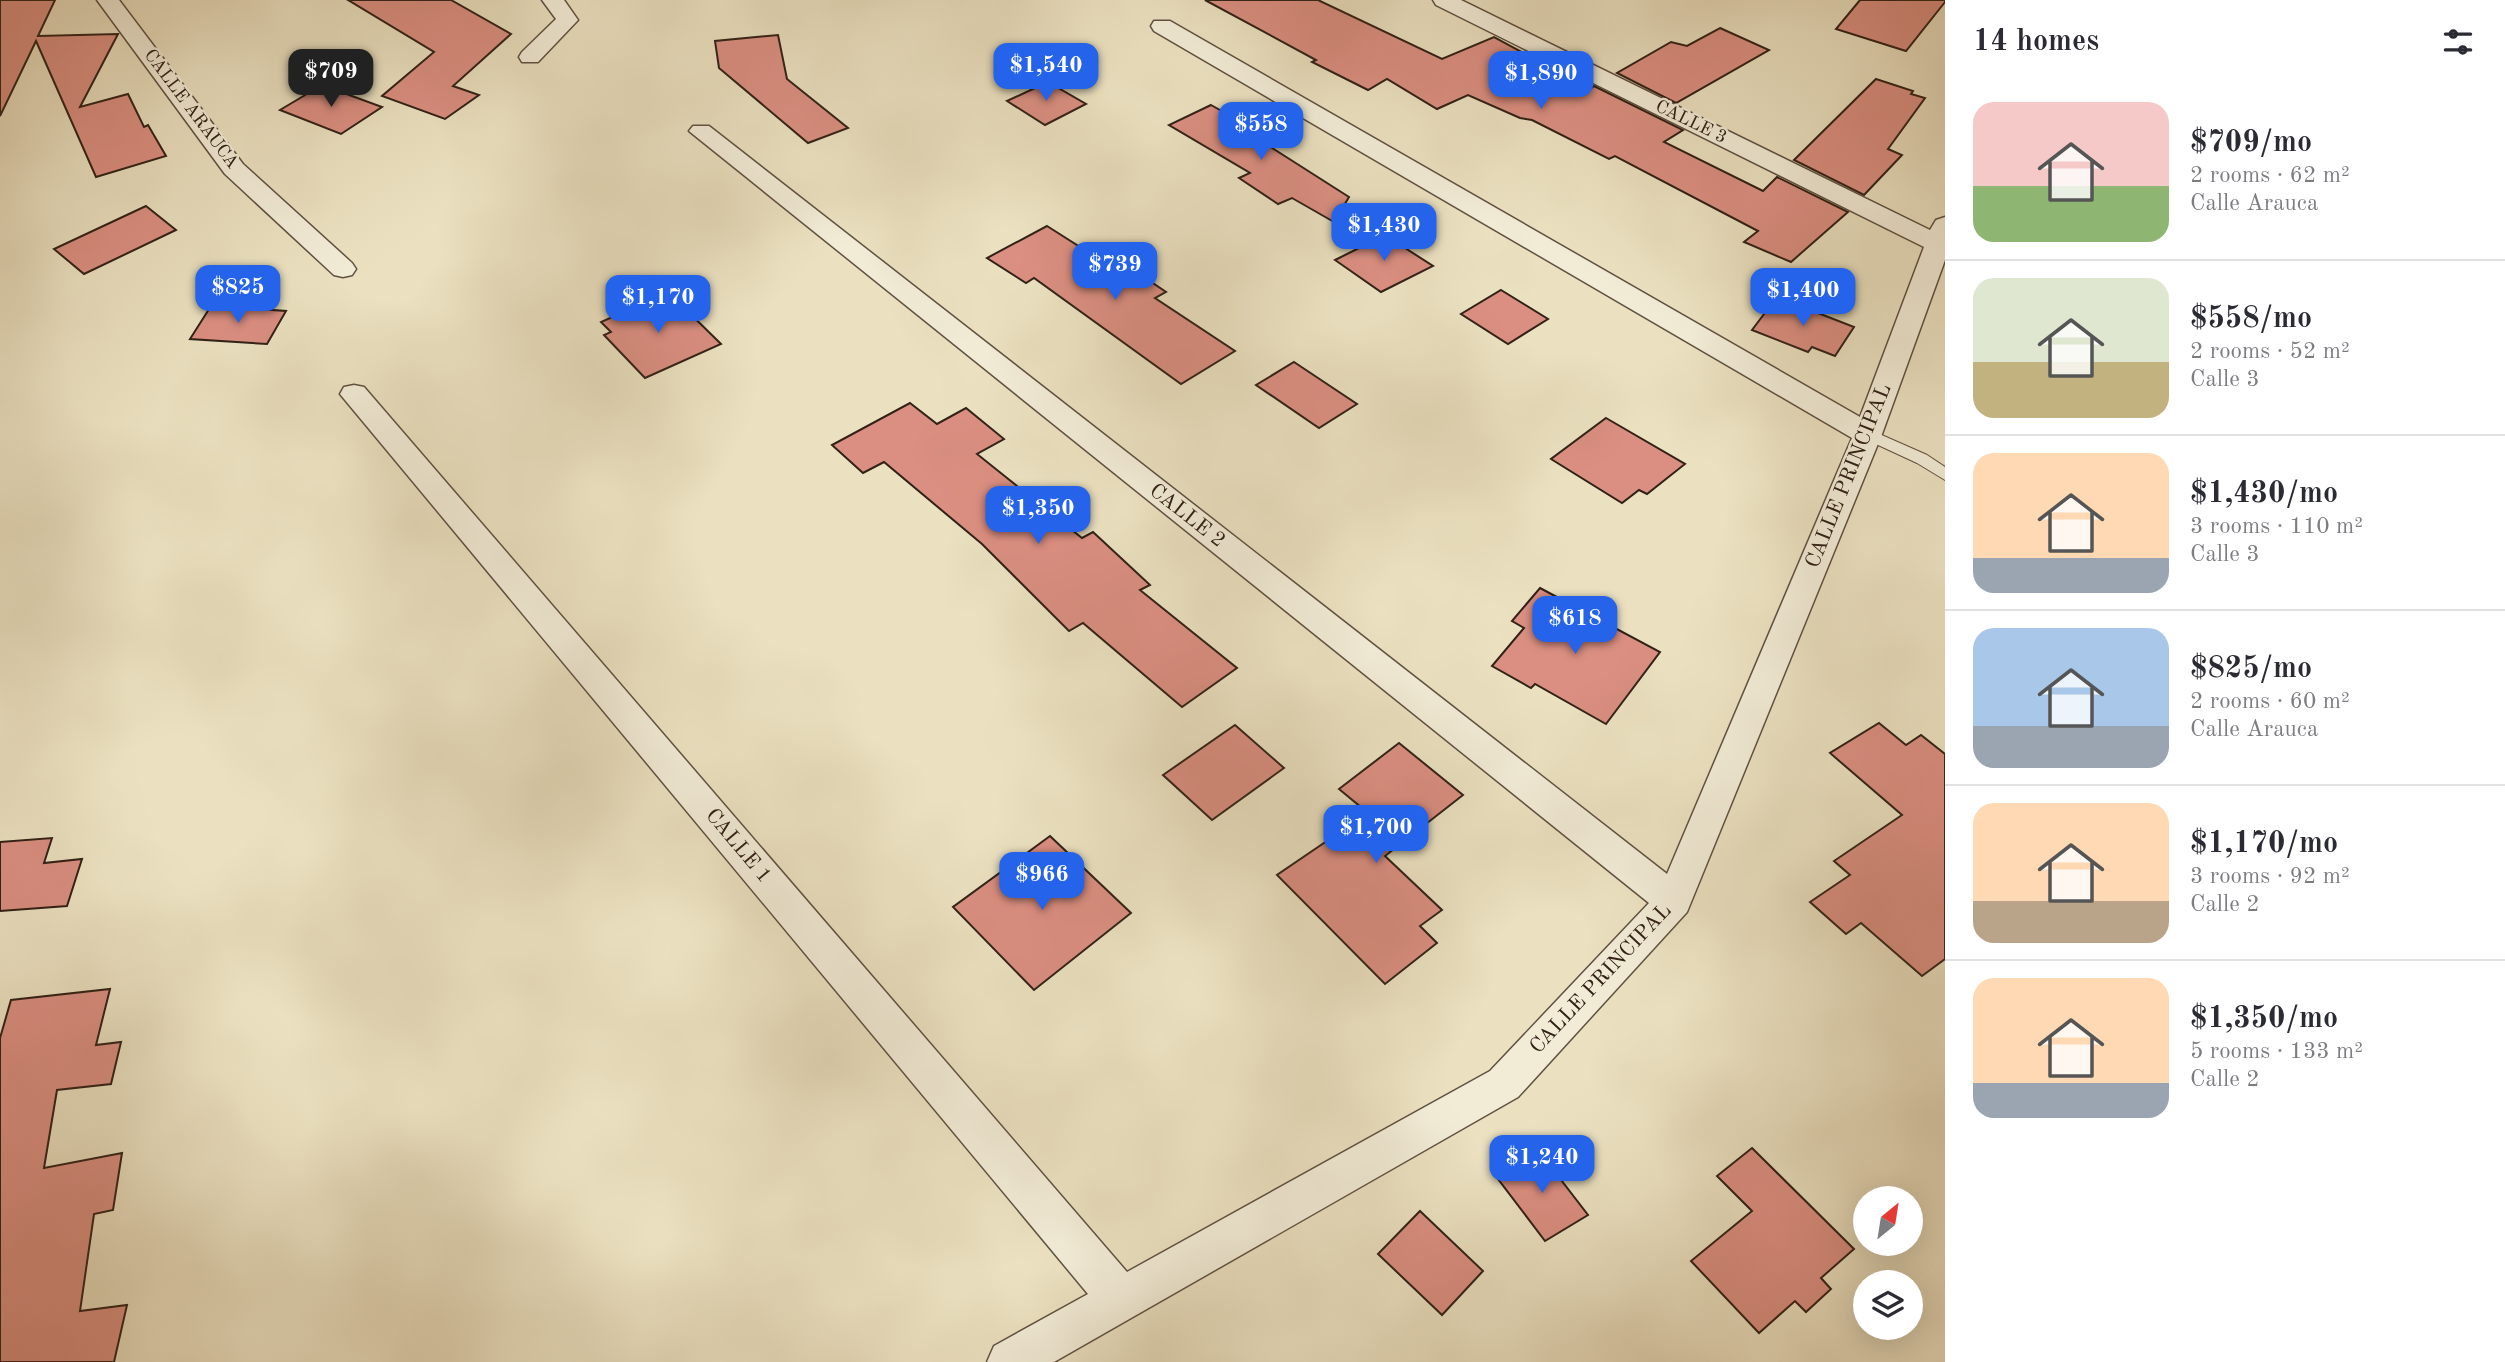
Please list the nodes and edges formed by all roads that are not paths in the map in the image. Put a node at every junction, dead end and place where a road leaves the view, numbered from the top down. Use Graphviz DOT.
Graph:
graph roads {
  1 [pos="108,0"];
  2 [pos="553,0"];
  3 [pos="1444,0"];
  4 [pos="1162,26"];
  5 [pos="530,57"];
  6 [pos="701,131"];
  7 [pos="1942,234"];
  8 [pos="343,269"];
  9 [pos="354,394"];
  10 [pos="1868,434"];
  11 [pos="1945,475"];
  12 [pos="1674,901"];
  13 [pos="1121,1299"];
  14 [pos="1010,1362"];
  1 -- 8 [label="street, CALLE ARAUCA"];
  2 -- 5 [label="street"];
  3 -- 7 [label="street, CALLE 3"];
  4 -- 10 [label="street"];
  6 -- 12 [label="street, CALLE 2"];
  7 -- 10 [label="street, CALLE PRINCIPAL"];
  9 -- 13 [label="street, CALLE 1"];
  10 -- 11 [label="lane"];
  10 -- 12 [label="street, CALLE PRINCIPAL"];
  12 -- 13 [label="street, CALLE PRINCIPAL"];
  13 -- 14 [label="street, CALLE PRINCIPAL"];
}
